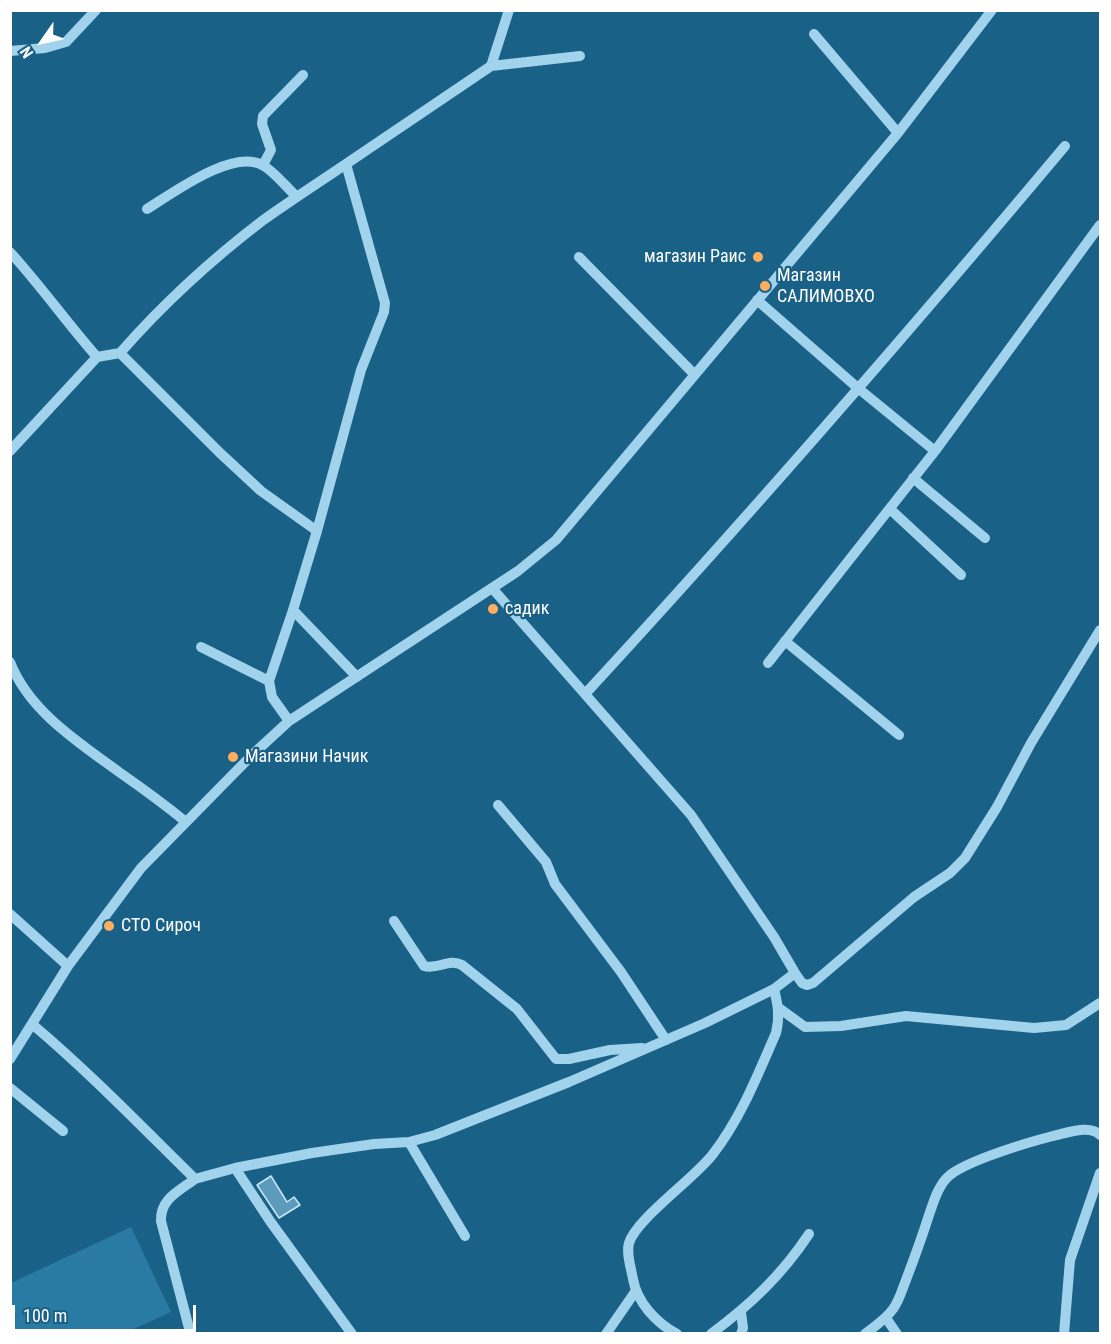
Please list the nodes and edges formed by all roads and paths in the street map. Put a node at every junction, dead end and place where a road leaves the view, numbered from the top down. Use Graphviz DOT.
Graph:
graph roads {
  1 [pos="96,10"];
  2 [pos="509,10"];
  3 [pos="992,10"];
  4 [pos="814,34"];
  5 [pos="10,51"];
  6 [pos="580,56"];
  7 [pos="491,66"];
  8 [pos="303,75"];
  9 [pos="898,133"];
  10 [pos="1065,146"];
  11 [pos="346,164"];
  12 [pos="263,165"];
  13 [pos="297,197"];
  14 [pos="147,209"];
  15 [pos="1101,225"];
  16 [pos="10,252"];
  17 [pos="579,257"];
  18 [pos="757,300"];
  19 [pos="120,352"];
  20 [pos="97,357"];
  21 [pos="694,374"];
  22 [pos="859,389"];
  23 [pos="10,451"];
  24 [pos="935,451"];
  25 [pos="913,478"];
  26 [pos="890,508"];
  27 [pos="317,531"];
  28 [pos="985,538"];
  29 [pos="961,575"];
  30 [pos="492,588"];
  31 [pos="293,610"];
  32 [pos="1101,630"];
  33 [pos="785,640"];
  34 [pos="201,647"];
  35 [pos="10,662"];
  36 [pos="768,663"];
  37 [pos="357,677"];
  38 [pos="269,681"];
  39 [pos="586,693"];
  40 [pos="289,721"];
  41 [pos="899,735"];
  42 [pos="498,805"];
  43 [pos="186,822"];
  44 [pos="10,914"];
  45 [pos="394,921"];
  46 [pos="68,966"];
  47 [pos="795,973"];
  48 [pos="774,989"];
  49 [pos="1101,1003"];
  50 [pos="779,1008"];
  51 [pos="32,1024"];
  52 [pos="666,1040"];
  53 [pos="651,1047"];
  54 [pos="10,1059"];
  55 [pos="10,1088"];
  56 [pos="63,1131"];
  57 [pos="1101,1135"];
  58 [pos="409,1142"];
  59 [pos="235,1168"];
  60 [pos="1101,1173"];
  61 [pos="195,1179"];
  62 [pos="809,1234"];
  63 [pos="465,1236"];
  64 [pos="635,1292"];
  65 [pos="741,1312"];
  66 [pos="886,1317"];
  67 [pos="190,1332"];
  68 [pos="352,1334"];
  69 [pos="606,1334"];
  70 [pos="677,1334"];
  71 [pos="711,1334"];
  72 [pos="741,1334"];
  73 [pos="865,1334"];
  74 [pos="897,1334"];
  75 [pos="1064,1334"];
  1 -- 5 [label="street"];
  2 -- 7 [label="street"];
  3 -- 9 [label="street"];
  4 -- 9 [label="street"];
  6 -- 7 [label="street"];
  7 -- 11 [label="street"];
  8 -- 12 [label="street"];
  9 -- 18 [label="street"];
  10 -- 22 [label="street"];
  11 -- 13 [label="street"];
  11 -- 27 [label="street"];
  12 -- 13 [label="street"];
  12 -- 14 [label="street"];
  13 -- 19 [label="street"];
  15 -- 24 [label="street"];
  16 -- 20 [label="street"];
  17 -- 21 [label="street"];
  18 -- 21 [label="street"];
  18 -- 22 [label="street"];
  19 -- 20 [label="street"];
  19 -- 27 [label="street"];
  20 -- 23 [label="street"];
  21 -- 30 [label="street"];
  22 -- 24 [label="street"];
  22 -- 39 [label="street"];
  24 -- 25 [label="street"];
  25 -- 26 [label="street"];
  25 -- 28 [label="street"];
  26 -- 29 [label="street"];
  26 -- 33 [label="street"];
  27 -- 31 [label="street"];
  30 -- 37 [label="street"];
  30 -- 39 [label="street"];
  31 -- 37 [label="street"];
  31 -- 38 [label="street"];
  32 -- 47 [label="street"];
  33 -- 36 [label="street"];
  33 -- 41 [label="street"];
  34 -- 38 [label="street"];
  35 -- 43 [label="street"];
  37 -- 40 [label="street"];
  38 -- 40 [label="street"];
  39 -- 47 [label="street"];
  40 -- 43 [label="street"];
  42 -- 52 [label="street"];
  43 -- 46 [label="street"];
  44 -- 46 [label="street"];
  45 -- 53 [label="street"];
  46 -- 51 [label="street"];
  47 -- 48 [label="street"];
  48 -- 50 [label="street"];
  48 -- 52 [label="street"];
  49 -- 50 [label="street"];
  50 -- 64 [label="street"];
  51 -- 54 [label="street"];
  51 -- 61 [label="street"];
  52 -- 53 [label="street"];
  53 -- 58 [label="street"];
  55 -- 56 [label="street"];
  57 -- 66 [label="street"];
  58 -- 59 [label="street"];
  58 -- 63 [label="street"];
  59 -- 61 [label="street"];
  59 -- 68 [label="street"];
  60 -- 75 [label="street"];
  61 -- 67 [label="street"];
  62 -- 65 [label="street"];
  64 -- 69 [label="street"];
  64 -- 70 [label="street"];
  65 -- 71 [label="street"];
  65 -- 72 [label="street"];
  66 -- 73 [label="street"];
  66 -- 74 [label="street"];
}
